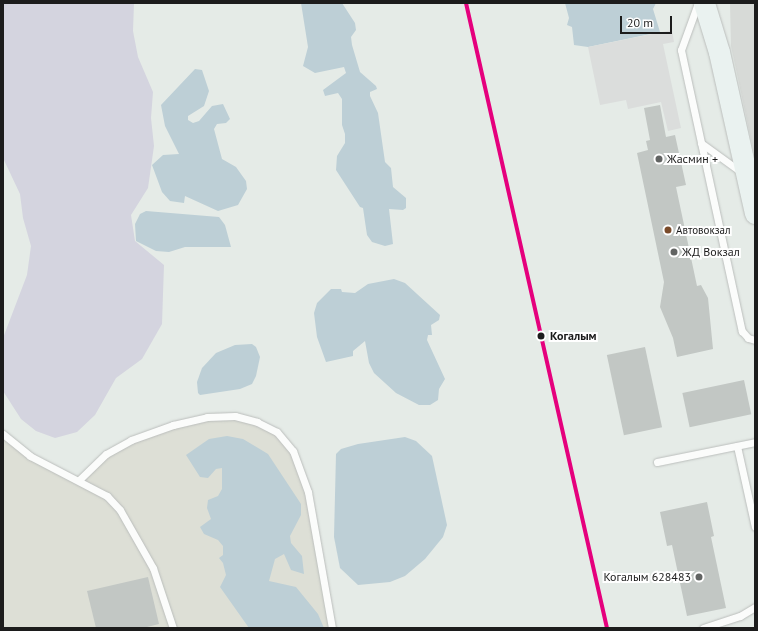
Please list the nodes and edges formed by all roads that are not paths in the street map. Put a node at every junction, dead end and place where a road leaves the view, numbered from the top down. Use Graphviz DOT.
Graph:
graph roads {
  1 [pos="698,3"];
  2 [pos="704,3"];
  3 [pos="715,3"];
  4 [pos="719,52"];
  5 [pos="701,143"];
  6 [pos="746,176"];
  7 [pos="755,213"];
  8 [pos="755,340"];
  9 [pos="3,434"];
  10 [pos="755,442"];
  11 [pos="737,446"];
  12 [pos="657,462"];
  13 [pos="79,480"];
  14 [pos="755,526"];
  15 [pos="755,607"];
  16 [pos="173,628"];
  17 [pos="332,628"];
  18 [pos="703,628"];
  1 -- 5 [label="lane"];
  2 -- 4 [label="main road"];
  3 -- 4 [label="main road"];
  4 -- 6 [label="main road"];
  5 -- 6 [label="lane"];
  5 -- 8 [label="lane"];
  6 -- 7 [label="main road"];
  9 -- 13 [label="lane"];
  10 -- 11 [label="lane"];
  11 -- 12 [label="lane"];
  11 -- 14 [label="lane"];
  13 -- 16 [label="lane"];
  13 -- 17 [label="lane"];
  15 -- 18 [label="lane"];
}
